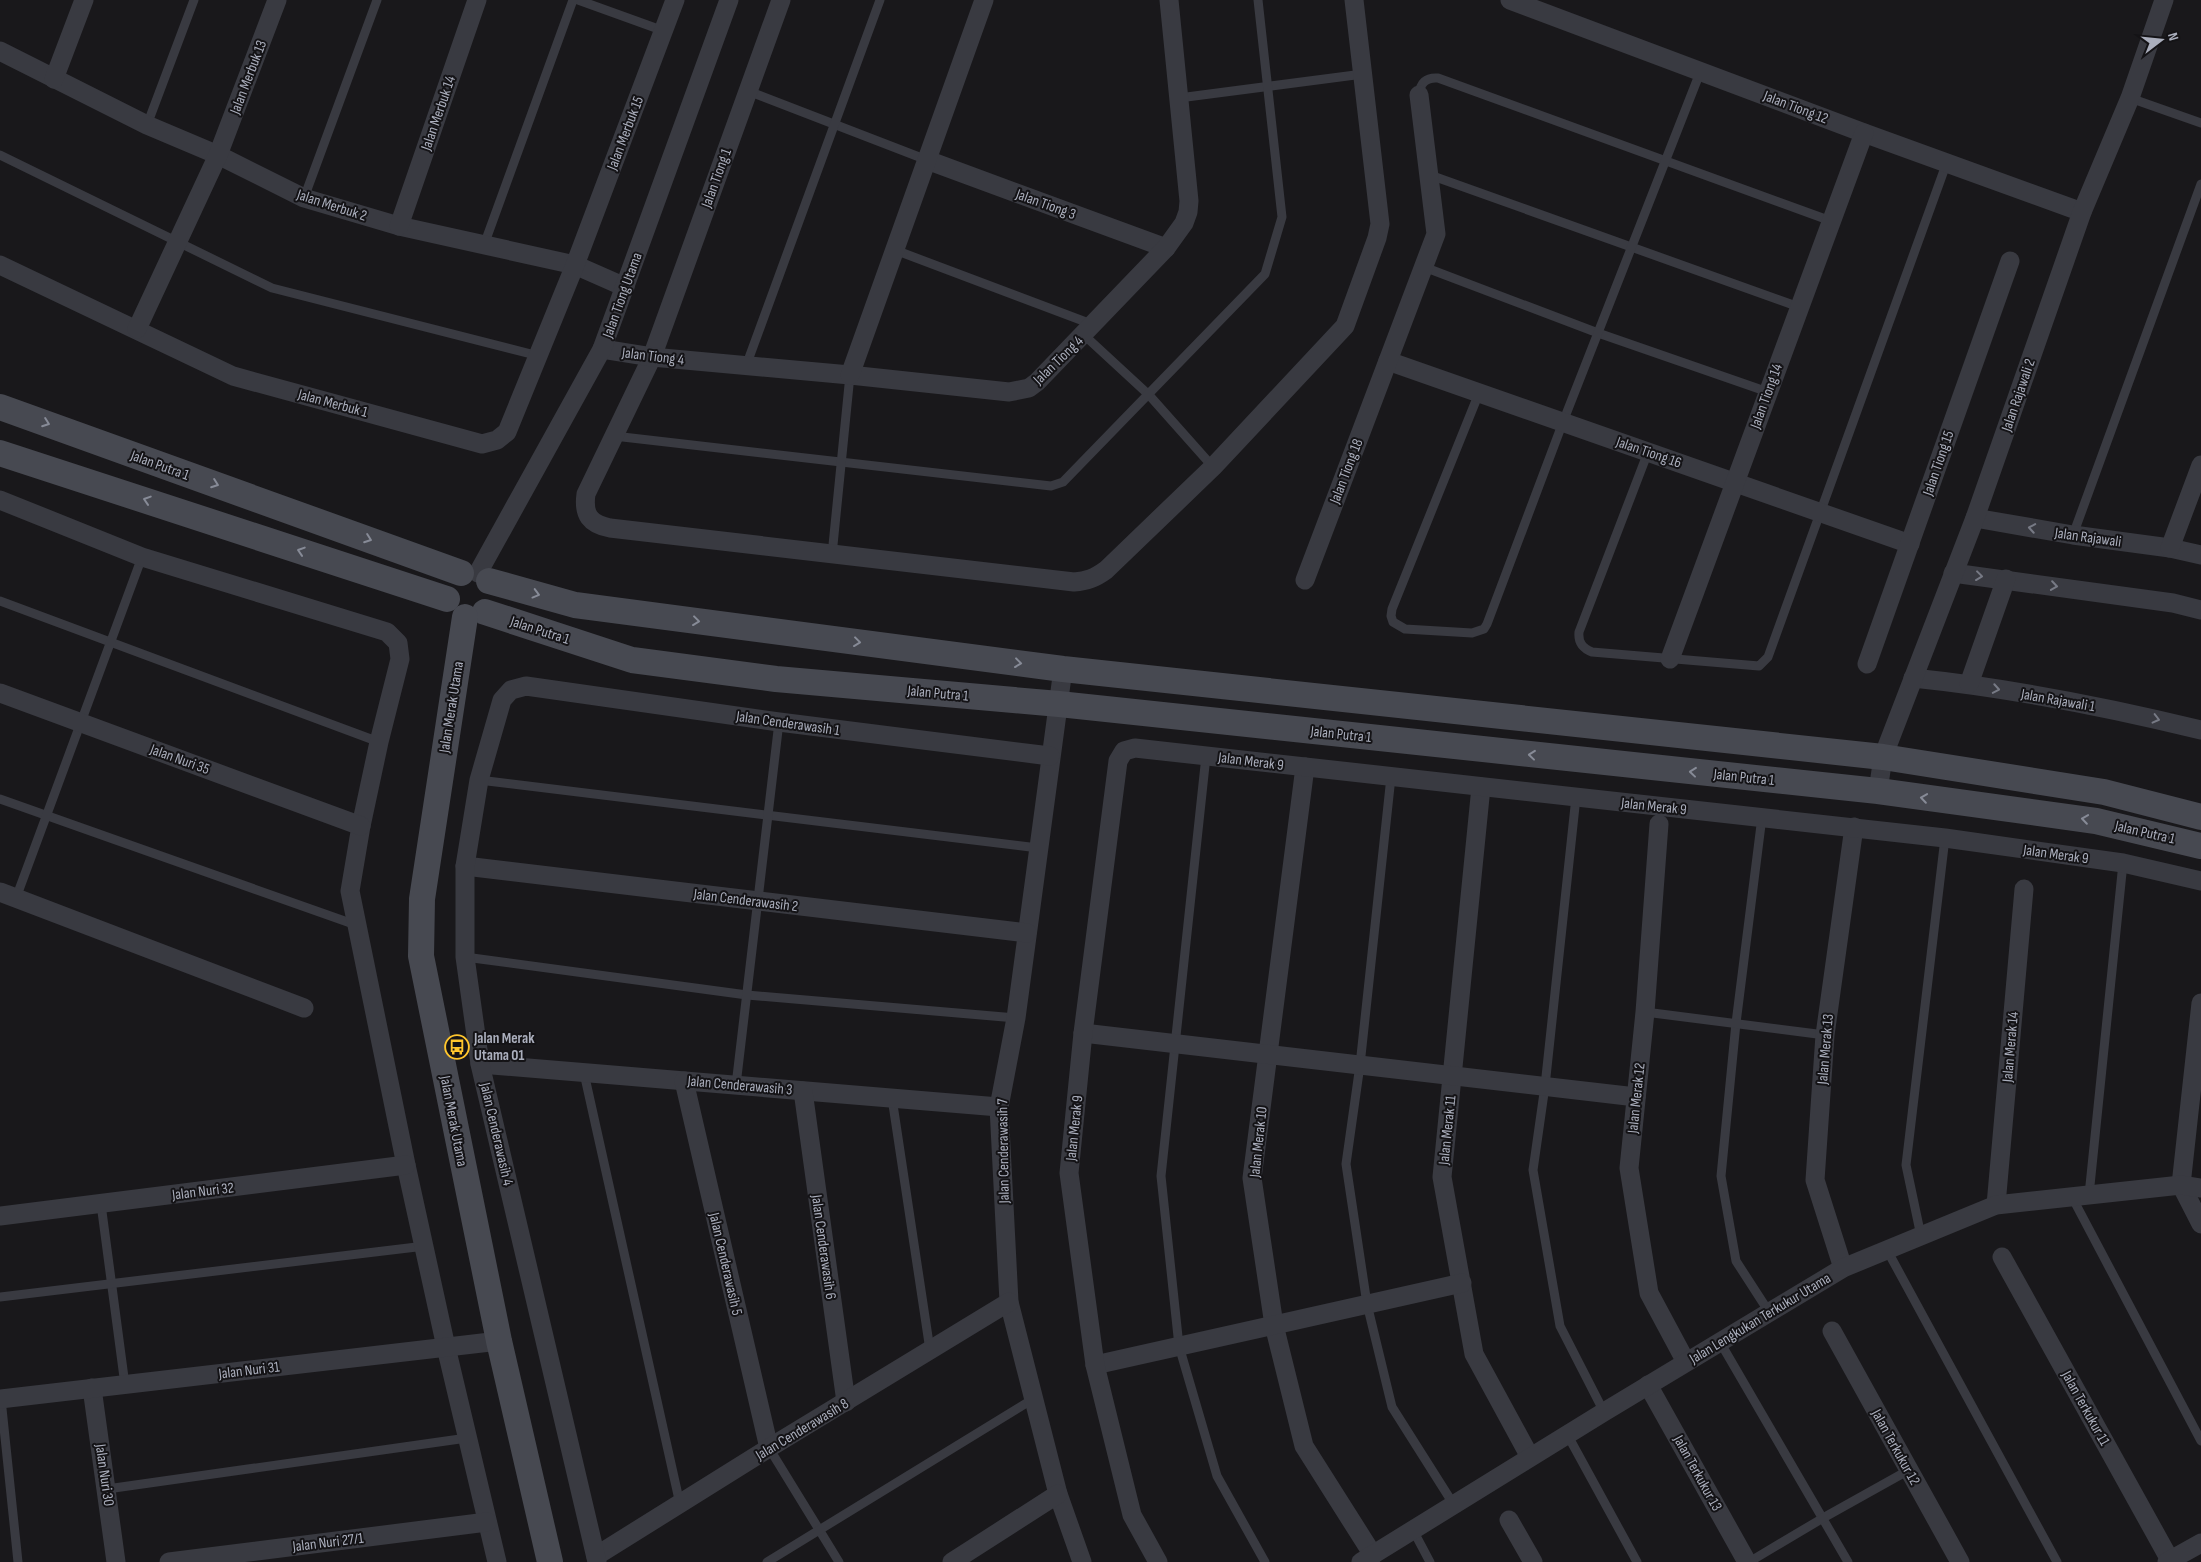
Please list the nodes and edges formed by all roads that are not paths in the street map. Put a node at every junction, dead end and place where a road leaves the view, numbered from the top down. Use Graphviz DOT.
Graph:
graph roads {
  1 [pos="84,0"];
  2 [pos="194,0"];
  3 [pos="277,0"];
  4 [pos="377,0"];
  5 [pos="477,0"];
  6 [pos="574,0"];
  7 [pos="578,0"];
  8 [pos="675,0"];
  9 [pos="729,0"];
  10 [pos="781,0"];
  11 [pos="880,0"];
  12 [pos="984,0"];
  13 [pos="1168,0"];
  14 [pos="1258,0"];
  15 [pos="1354,0"];
  16 [pos="1510,0"];
  17 [pos="2164,0"];
  18 [pos="664,31"];
  19 [pos="0,51"];
  20 [pos="1701,70"];
  21 [pos="1363,74"];
  22 [pos="54,79"];
  23 [pos="1267,87"];
  24 [pos="748,91"];
  25 [pos="1419,95"];
  26 [pos="1179,98"];
  27 [pos="2130,98"];
  28 [pos="2201,122"];
  29 [pos="835,124"];
  30 [pos="147,125"];
  31 [pos="1864,133"];
  32 [pos="0,155"];
  33 [pos="218,155"];
  34 [pos="927,160"];
  35 [pos="1666,160"];
  36 [pos="1948,162"];
  37 [pos="1430,175"];
  38 [pos="2201,184"];
  39 [pos="304,198"];
  40 [pos="2082,212"];
  41 [pos="1831,221"];
  42 [pos="399,226"];
  43 [pos="177,243"];
  44 [pos="484,245"];
  45 [pos="1166,248"];
  46 [pos="1631,248"];
  47 [pos="895,250"];
  48 [pos="2010,261"];
  49 [pos="0,265"];
  50 [pos="575,265"];
  51 [pos="1424,267"];
  52 [pos="625,287"];
  53 [pos="1799,307"];
  54 [pos="137,329"];
  55 [pos="1089,330"];
  56 [pos="1598,333"];
  57 [pos="602,349"];
  58 [pos="539,356"];
  59 [pos="652,357"];
  60 [pos="1388,361"];
  61 [pos="746,366"];
  62 [pos="850,375"];
  63 [pos="1768,392"];
  64 [pos="1479,393"];
  65 [pos="1149,395"];
  66 [pos="0,407"];
  67 [pos="1563,422"];
  68 [pos="614,436"];
  69 [pos="0,452"];
  70 [pos="1648,452"];
  71 [pos="841,463"];
  72 [pos="2201,465"];
  73 [pos="1213,467"];
  74 [pos="1734,482"];
  75 [pos="0,500"];
  76 [pos="1820,512"];
  77 [pos="1975,518"];
  78 [pos="2073,535"];
  79 [pos="1910,544"];
  80 [pos="2170,548"];
  81 [pos="832,555"];
  82 [pos="2201,555"];
  83 [pos="142,557"];
  84 [pos="1952,573"];
  85 [pos="476,576"];
  86 [pos="2006,579"];
  87 [pos="1305,580"];
  88 [pos="448,599"];
  89 [pos="0,602"];
  90 [pos="2201,610"];
  91 [pos="475,615"];
  92 [pos="110,644"];
  93 [pos="1670,659"];
  94 [pos="1867,664"];
  95 [pos="1063,669"];
  96 [pos="1913,678"];
  97 [pos="1969,684"];
  98 [pos="526,686"];
  99 [pos="0,692"];
  100 [pos="1059,704"];
  101 [pos="779,722"];
  102 [pos="81,723"];
  103 [pos="2201,730"];
  104 [pos="379,742"];
  105 [pos="1050,756"];
  106 [pos="1206,756"];
  107 [pos="1883,757"];
  108 [pos="1305,767"];
  109 [pos="1391,777"];
  110 [pos="479,780"];
  111 [pos="1481,787"];
  112 [pos="1878,791"];
  113 [pos="1576,797"];
  114 [pos="0,799"];
  115 [pos="47,815"];
  116 [pos="768,816"];
  117 [pos="1762,817"];
  118 [pos="2201,817"];
  119 [pos="1659,824"];
  120 [pos="361,826"];
  121 [pos="1854,827"];
  122 [pos="1945,838"];
  123 [pos="2201,846"];
  124 [pos="1038,848"];
  125 [pos="2124,863"];
  126 [pos="465,866"];
  127 [pos="2201,881"];
  128 [pos="2024,889"];
  129 [pos="8,895"];
  130 [pos="758,901"];
  131 [pos="356,924"];
  132 [pos="1027,933"];
  133 [pos="465,957"];
  134 [pos="747,995"];
  135 [pos="2201,1003"];
  136 [pos="304,1008"];
  137 [pos="1645,1012"];
  138 [pos="1016,1018"];
  139 [pos="1736,1023"];
  140 [pos="1083,1033"];
  141 [pos="1825,1034"];
  142 [pos="1176,1043"];
  143 [pos="1268,1054"];
  144 [pos="480,1064"];
  145 [pos="1360,1065"];
  146 [pos="584,1072"];
  147 [pos="1452,1076"];
  148 [pos="684,1081"];
  149 [pos="736,1085"];
  150 [pos="1545,1086"];
  151 [pos="803,1091"];
  152 [pos="1636,1097"];
  153 [pos="892,1098"];
  154 [pos="999,1107"];
  155 [pos="406,1165"];
  156 [pos="2181,1184"];
  157 [pos="2201,1188"];
  158 [pos="2080,1196"];
  159 [pos="101,1204"];
  160 [pos="1996,1205"];
  161 [pos="0,1216"];
  162 [pos="2201,1224"];
  163 [pos="1921,1236"];
  164 [pos="425,1246"];
  165 [pos="1887,1250"];
  166 [pos="2002,1256"];
  167 [pos="1843,1268"];
  168 [pos="1462,1283"];
  169 [pos="112,1284"];
  170 [pos="0,1297"];
  171 [pos="1009,1302"];
  172 [pos="1367,1304"];
  173 [pos="1769,1312"];
  174 [pos="1274,1325"];
  175 [pos="1832,1331"];
  176 [pos="498,1341"];
  177 [pos="1720,1342"];
  178 [pos="1180,1346"];
  179 [pos="446,1347"];
  180 [pos="930,1351"];
  181 [pos="1686,1362"];
  182 [pos="1096,1365"];
  183 [pos="125,1385"];
  184 [pos="1648,1385"];
  185 [pos="92,1388"];
  186 [pos="1033,1398"];
  187 [pos="1,1399"];
  188 [pos="846,1402"];
  189 [pos="1604,1412"];
  190 [pos="1567,1434"];
  191 [pos="467,1438"];
  192 [pos="2201,1441"];
  193 [pos="768,1448"];
  194 [pos="1530,1457"];
  195 [pos="1909,1470"];
  196 [pos="107,1489"];
  197 [pos="1058,1494"];
  198 [pos="680,1504"];
  199 [pos="1454,1505"];
  200 [pos="1823,1518"];
  201 [pos="1509,1520"];
  202 [pos="487,1522"];
  203 [pos="819,1529"];
  204 [pos="1413,1530"];
  205 [pos="2201,1543"];
  206 [pos="1367,1558"];
  207 [pos="596,1559"];
  208 [pos="2168,1561"];
  209 [pos="18,1562"];
  210 [pos="116,1562"];
  211 [pos="169,1562"];
  212 [pos="497,1562"];
  213 [pos="550,1562"];
  214 [pos="767,1562"];
  215 [pos="840,1562"];
  216 [pos="952,1562"];
  217 [pos="1082,1562"];
  218 [pos="1158,1562"];
  219 [pos="1265,1562"];
  220 [pos="1430,1562"];
  221 [pos="1532,1562"];
  222 [pos="1637,1562"];
  223 [pos="1748,1562"];
  224 [pos="1848,1562"];
  225 [pos="1960,1562"];
  226 [pos="2057,1562"];
  1 -- 22 [label="street"];
  2 -- 30 [label="lane"];
  3 -- 33 [label="street, Jalan Merbuk 13"];
  4 -- 39 [label="lane"];
  5 -- 42 [label="street, Jalan Merbuk 14"];
  6 -- 44 [label="lane"];
  7 -- 18 [label="lane"];
  8 -- 18 [label="street, Jalan Merbuk 15"];
  9 -- 52 [label="street, Jalan Tiong Utama"];
  10 -- 24 [label="street, Jalan Tiong 1"];
  11 -- 29 [label="lane"];
  12 -- 34 [label="street"];
  13 -- 26 [label="street, Jalan Tiong 4"];
  14 -- 23 [label="lane"];
  15 -- 21 [label="street"];
  16 -- 20 [label="street, Jalan Tiong 12"];
  17 -- 27 [label="street, Jalan Rajawali 2"];
  18 -- 50 [label="street, Jalan Merbuk 15"];
  19 -- 22 [label="street, Jalan Merbuk 2"];
  20 -- 31 [label="street, Jalan Tiong 12"];
  20 -- 35 [label="lane"];
  21 -- 23 [label="lane"];
  21 -- 73 [label="street"];
  22 -- 30 [label="street, Jalan Merbuk 2"];
  23 -- 26 [label="lane"];
  23 -- 65 [label="lane"];
  24 -- 29 [label="lane"];
  24 -- 59 [label="street, Jalan Tiong 1"];
  25 -- 35 [label="lane"];
  25 -- 37 [label="street, Jalan Tiong 18"];
  26 -- 45 [label="street, Jalan Tiong 4"];
  27 -- 28 [label="lane"];
  27 -- 40 [label="street, Jalan Rajawali 2"];
  29 -- 34 [label="lane"];
  29 -- 61 [label="lane"];
  30 -- 33 [label="street, Jalan Merbuk 2"];
  31 -- 36 [label="street, Jalan Tiong 12"];
  31 -- 41 [label="street, Jalan Tiong 14"];
  32 -- 43 [label="lane"];
  33 -- 39 [label="street, Jalan Merbuk 2"];
  33 -- 43 [label="street, Jalan Merbuk 13"];
  34 -- 45 [label="street, Jalan Tiong 3"];
  34 -- 47 [label="street"];
  35 -- 41 [label="lane"];
  35 -- 46 [label="lane"];
  36 -- 40 [label="street, Jalan Tiong 12"];
  36 -- 76 [label="lane"];
  37 -- 46 [label="lane"];
  37 -- 51 [label="street, Jalan Tiong 18"];
  38 -- 78 [label="lane"];
  39 -- 42 [label="street, Jalan Merbuk 2"];
  40 -- 77 [label="street, Jalan Rajawali 2"];
  41 -- 53 [label="street, Jalan Tiong 14"];
  42 -- 44 [label="street, Jalan Merbuk 2"];
  43 -- 54 [label="street, Jalan Merbuk 13"];
  43 -- 58 [label="lane"];
  44 -- 50 [label="street, Jalan Merbuk 2"];
  45 -- 55 [label="street, Jalan Tiong 4"];
  46 -- 53 [label="lane"];
  46 -- 56 [label="lane"];
  47 -- 55 [label="lane"];
  47 -- 62 [label="street"];
  48 -- 79 [label="street, Jalan Tiong 15"];
  49 -- 54 [label="street, Jalan Merbuk 1"];
  50 -- 52 [label="street, Jalan Merbuk 2"];
  50 -- 58 [label="street, Jalan Merbuk 1"];
  51 -- 56 [label="lane"];
  51 -- 60 [label="street, Jalan Tiong 18"];
  52 -- 57 [label="street, Jalan Tiong Utama"];
  53 -- 63 [label="street, Jalan Tiong 14"];
  54 -- 58 [label="street, Jalan Merbuk 1"];
  55 -- 62 [label="street, Jalan Tiong 4"];
  55 -- 65 [label="lane"];
  56 -- 63 [label="lane"];
  56 -- 67 [label="lane"];
  57 -- 59 [label="street, Jalan Tiong 4"];
  57 -- 85 [label="street, Jalan Tiong Utama"];
  59 -- 61 [label="street, Jalan Tiong 4"];
  59 -- 68 [label="street, Jalan Tiong 1"];
  60 -- 64 [label="street, Jalan Tiong 16"];
  60 -- 87 [label="street, Jalan Tiong 18"];
  61 -- 62 [label="street, Jalan Tiong 4"];
  62 -- 71 [label="lane"];
  63 -- 74 [label="street, Jalan Tiong 14"];
  64 -- 67 [label="street, Jalan Tiong 16"];
  64 -- 67 [label="lane"];
  65 -- 71 [label="lane"];
  65 -- 73 [label="lane"];
  66 -- 85 [label="main road, Jalan Putra 1, one-way"];
  67 -- 70 [label="street, Jalan Tiong 16"];
  68 -- 71 [label="lane"];
  68 -- 81 [label="street, Jalan Tiong 1"];
  88 -- 69 [label="main road, one-way"];
  70 -- 74 [label="street, Jalan Tiong 16"];
  70 -- 93 [label="lane"];
  71 -- 81 [label="lane"];
  72 -- 80 [label="street"];
  73 -- 81 [label="street"];
  74 -- 76 [label="street, Jalan Tiong 16"];
  74 -- 93 [label="street, Jalan Tiong 14"];
  75 -- 83 [label="street"];
  76 -- 79 [label="street, Jalan Tiong 16"];
  76 -- 93 [label="lane"];
  78 -- 77 [label="street, Jalan Rajawali, one-way"];
  77 -- 84 [label="street, Jalan Rajawali 2"];
  78 -- 80 [label="street, Jalan Rajawali"];
  79 -- 94 [label="street, Jalan Tiong 15"];
  80 -- 82 [label="street, Jalan Rajawali"];
  83 -- 92 [label="lane"];
  83 -- 104 [label="street"];
  84 -- 86 [label="street, one-way"];
  84 -- 96 [label="street, Jalan Rajawali 2"];
  85 -- 88 [label="main road"];
  85 -- 91 [label="main road"];
  85 -- 95 [label="main road, Jalan Putra 1, one-way"];
  86 -- 90 [label="street, one-way"];
  86 -- 97 [label="street"];
  88 -- 91 [label="main road"];
  89 -- 92 [label="lane"];
  91 -- 100 [label="main road, Jalan Putra 1"];
  91 -- 176 [label="main road, Jalan Merak Utama"];
  92 -- 102 [label="lane"];
  92 -- 104 [label="lane"];
  95 -- 100 [label="street, Jalan Cenderawasih 7"];
  95 -- 107 [label="main road, Jalan Putra 1"];
  96 -- 97 [label="street, Jalan Rajawali 1"];
  96 -- 107 [label="street, Jalan Rajawali 2"];
  97 -- 103 [label="street, Jalan Rajawali 1, one-way"];
  98 -- 101 [label="street, Jalan Cenderawasih 1"];
  98 -- 110 [label="street, Jalan Cenderawasih 4"];
  99 -- 102 [label="street, Jalan Nuri 35"];
  100 -- 105 [label="street, Jalan Cenderawasih 7"];
  112 -- 100 [label="main road, Jalan Putra 1, one-way"];
  101 -- 105 [label="street, Jalan Cenderawasih 1"];
  101 -- 116 [label="lane"];
  102 -- 115 [label="lane"];
  102 -- 120 [label="street, Jalan Nuri 35"];
  104 -- 120 [label="street"];
  105 -- 124 [label="street, Jalan Cenderawasih 7"];
  106 -- 108 [label="street, Jalan Merak 9"];
  106 -- 140 [label="street, Jalan Merak 9"];
  106 -- 142 [label="lane"];
  107 -- 112 [label="street, Jalan Rajawali 2"];
  107 -- 118 [label="main road, Jalan Putra 1"];
  108 -- 109 [label="street, Jalan Merak 9"];
  108 -- 143 [label="street, Jalan Merak 10"];
  109 -- 111 [label="street, Jalan Merak 9"];
  109 -- 145 [label="lane"];
  110 -- 116 [label="lane"];
  110 -- 126 [label="street, Jalan Cenderawasih 4"];
  111 -- 113 [label="street, Jalan Merak 9"];
  111 -- 147 [label="street, Jalan Merak 11"];
  123 -- 112 [label="main road, Jalan Putra 1, one-way"];
  113 -- 117 [label="street, Jalan Merak 9"];
  113 -- 150 [label="lane"];
  114 -- 115 [label="lane"];
  115 -- 129 [label="lane"];
  115 -- 131 [label="lane"];
  116 -- 124 [label="lane"];
  116 -- 130 [label="lane"];
  117 -- 121 [label="street, Jalan Merak 9"];
  117 -- 139 [label="lane"];
  119 -- 137 [label="street, Jalan Merak 12"];
  120 -- 131 [label="street"];
  121 -- 122 [label="street, Jalan Merak 9"];
  121 -- 141 [label="street, Jalan Merak 13"];
  122 -- 125 [label="street, Jalan Merak 9"];
  122 -- 163 [label="lane"];
  124 -- 132 [label="street, Jalan Cenderawasih 7"];
  125 -- 127 [label="street, Jalan Merak 9"];
  125 -- 158 [label="lane"];
  126 -- 130 [label="street, Jalan Cenderawasih 2"];
  126 -- 133 [label="street, Jalan Cenderawasih 4"];
  128 -- 160 [label="street, Jalan Merak 14"];
  129 -- 136 [label="street"];
  130 -- 132 [label="street, Jalan Cenderawasih 2"];
  130 -- 134 [label="lane"];
  131 -- 155 [label="street"];
  132 -- 138 [label="street, Jalan Cenderawasih 7"];
  133 -- 134 [label="lane"];
  133 -- 144 [label="street, Jalan Cenderawasih 4"];
  134 -- 138 [label="lane"];
  134 -- 149 [label="lane"];
  135 -- 156 [label="street"];
  137 -- 139 [label="lane"];
  137 -- 152 [label="street, Jalan Merak 12"];
  138 -- 154 [label="street, Jalan Cenderawasih 7"];
  139 -- 141 [label="lane"];
  139 -- 173 [label="lane"];
  140 -- 142 [label="street"];
  140 -- 182 [label="street, Jalan Merak 9"];
  141 -- 167 [label="street, Jalan Merak 13"];
  142 -- 143 [label="street"];
  142 -- 178 [label="lane"];
  143 -- 145 [label="street"];
  143 -- 174 [label="street, Jalan Merak 10"];
  144 -- 146 [label="street, Jalan Cenderawasih 3"];
  144 -- 207 [label="street, Jalan Cenderawasih 4"];
  145 -- 147 [label="street"];
  145 -- 172 [label="lane"];
  146 -- 148 [label="street, Jalan Cenderawasih 3"];
  146 -- 198 [label="lane"];
  147 -- 150 [label="street"];
  147 -- 168 [label="street, Jalan Merak 11"];
  148 -- 149 [label="street, Jalan Cenderawasih 3"];
  148 -- 193 [label="street, Jalan Cenderawasih 5"];
  149 -- 151 [label="street, Jalan Cenderawasih 3"];
  150 -- 152 [label="street"];
  150 -- 189 [label="lane"];
  151 -- 153 [label="street, Jalan Cenderawasih 3"];
  151 -- 188 [label="street, Jalan Cenderawasih 6"];
  152 -- 181 [label="street, Jalan Merak 12"];
  153 -- 154 [label="street, Jalan Cenderawasih 3"];
  153 -- 180 [label="lane"];
  154 -- 171 [label="street, Jalan Cenderawasih 7"];
  155 -- 159 [label="street, Jalan Nuri 32"];
  155 -- 164 [label="street"];
  156 -- 157 [label="street, Jalan Lengkukan Terkukur Utama"];
  156 -- 158 [label="street, Jalan Lengkukan Terkukur Utama"];
  156 -- 162 [label="street"];
  158 -- 160 [label="street, Jalan Lengkukan Terkukur Utama"];
  158 -- 192 [label="lane"];
  159 -- 161 [label="street, Jalan Nuri 32"];
  159 -- 169 [label="lane"];
  160 -- 163 [label="street, Jalan Lengkukan Terkukur Utama"];
  163 -- 165 [label="street, Jalan Lengkukan Terkukur Utama"];
  164 -- 169 [label="lane"];
  164 -- 179 [label="street"];
  165 -- 167 [label="street, Jalan Lengkukan Terkukur Utama"];
  165 -- 226 [label="lane"];
  166 -- 208 [label="street, Jalan Terkukur 11"];
  167 -- 173 [label="street, Jalan Lengkukan Terkukur Utama"];
  168 -- 172 [label="street"];
  168 -- 194 [label="street, Jalan Merak 11"];
  169 -- 170 [label="lane"];
  169 -- 183 [label="lane"];
  171 -- 180 [label="street, Jalan Cenderawasih 8"];
  171 -- 186 [label="street, Jalan Cenderawasih 7"];
  172 -- 174 [label="street"];
  172 -- 199 [label="lane"];
  173 -- 177 [label="street, Jalan Lengkukan Terkukur Utama"];
  174 -- 178 [label="street"];
  174 -- 206 [label="street, Jalan Merak 10"];
  175 -- 195 [label="street, Jalan Terkukur 12"];
  176 -- 179 [label="street, Jalan Nuri 31"];
  176 -- 213 [label="main road, Jalan Merak Utama"];
  177 -- 181 [label="street, Jalan Lengkukan Terkukur Utama"];
  177 -- 200 [label="lane"];
  178 -- 182 [label="street"];
  178 -- 219 [label="lane"];
  179 -- 183 [label="street, Jalan Nuri 31"];
  179 -- 191 [label="street"];
  180 -- 188 [label="street, Jalan Cenderawasih 8"];
  181 -- 184 [label="street, Jalan Lengkukan Terkukur Utama"];
  182 -- 218 [label="street, Jalan Merak 9"];
  183 -- 185 [label="street, Jalan Nuri 31"];
  184 -- 189 [label="street, Jalan Lengkukan Terkukur Utama"];
  184 -- 223 [label="street, Jalan Terkukur 13"];
  185 -- 187 [label="street, Jalan Nuri 31"];
  185 -- 196 [label="street, Jalan Nuri 30"];
  186 -- 197 [label="street, Jalan Cenderawasih 7"];
  186 -- 203 [label="lane"];
  187 -- 209 [label="lane"];
  188 -- 193 [label="street, Jalan Cenderawasih 8"];
  189 -- 190 [label="street, Jalan Lengkukan Terkukur Utama"];
  190 -- 194 [label="street, Jalan Lengkukan Terkukur Utama"];
  190 -- 222 [label="lane"];
  191 -- 196 [label="lane"];
  191 -- 202 [label="street"];
  193 -- 198 [label="street, Jalan Cenderawasih 8"];
  193 -- 203 [label="lane"];
  194 -- 199 [label="street, Jalan Lengkukan Terkukur Utama"];
  195 -- 200 [label="lane"];
  195 -- 225 [label="street, Jalan Terkukur 12"];
  196 -- 210 [label="street, Jalan Nuri 30"];
  197 -- 216 [label="street"];
  197 -- 217 [label="street, Jalan Cenderawasih 7"];
  198 -- 207 [label="street, Jalan Cenderawasih 8"];
  199 -- 204 [label="street, Jalan Lengkukan Terkukur Utama"];
  200 -- 223 [label="lane"];
  200 -- 224 [label="lane"];
  201 -- 221 [label="street"];
  202 -- 211 [label="street, Jalan Nuri 27/1"];
  202 -- 212 [label="street"];
  203 -- 214 [label="lane"];
  203 -- 215 [label="lane"];
  204 -- 206 [label="street, Jalan Lengkukan Terkukur Utama"];
  204 -- 220 [label="lane"];
  205 -- 208 [label="street"];
}
